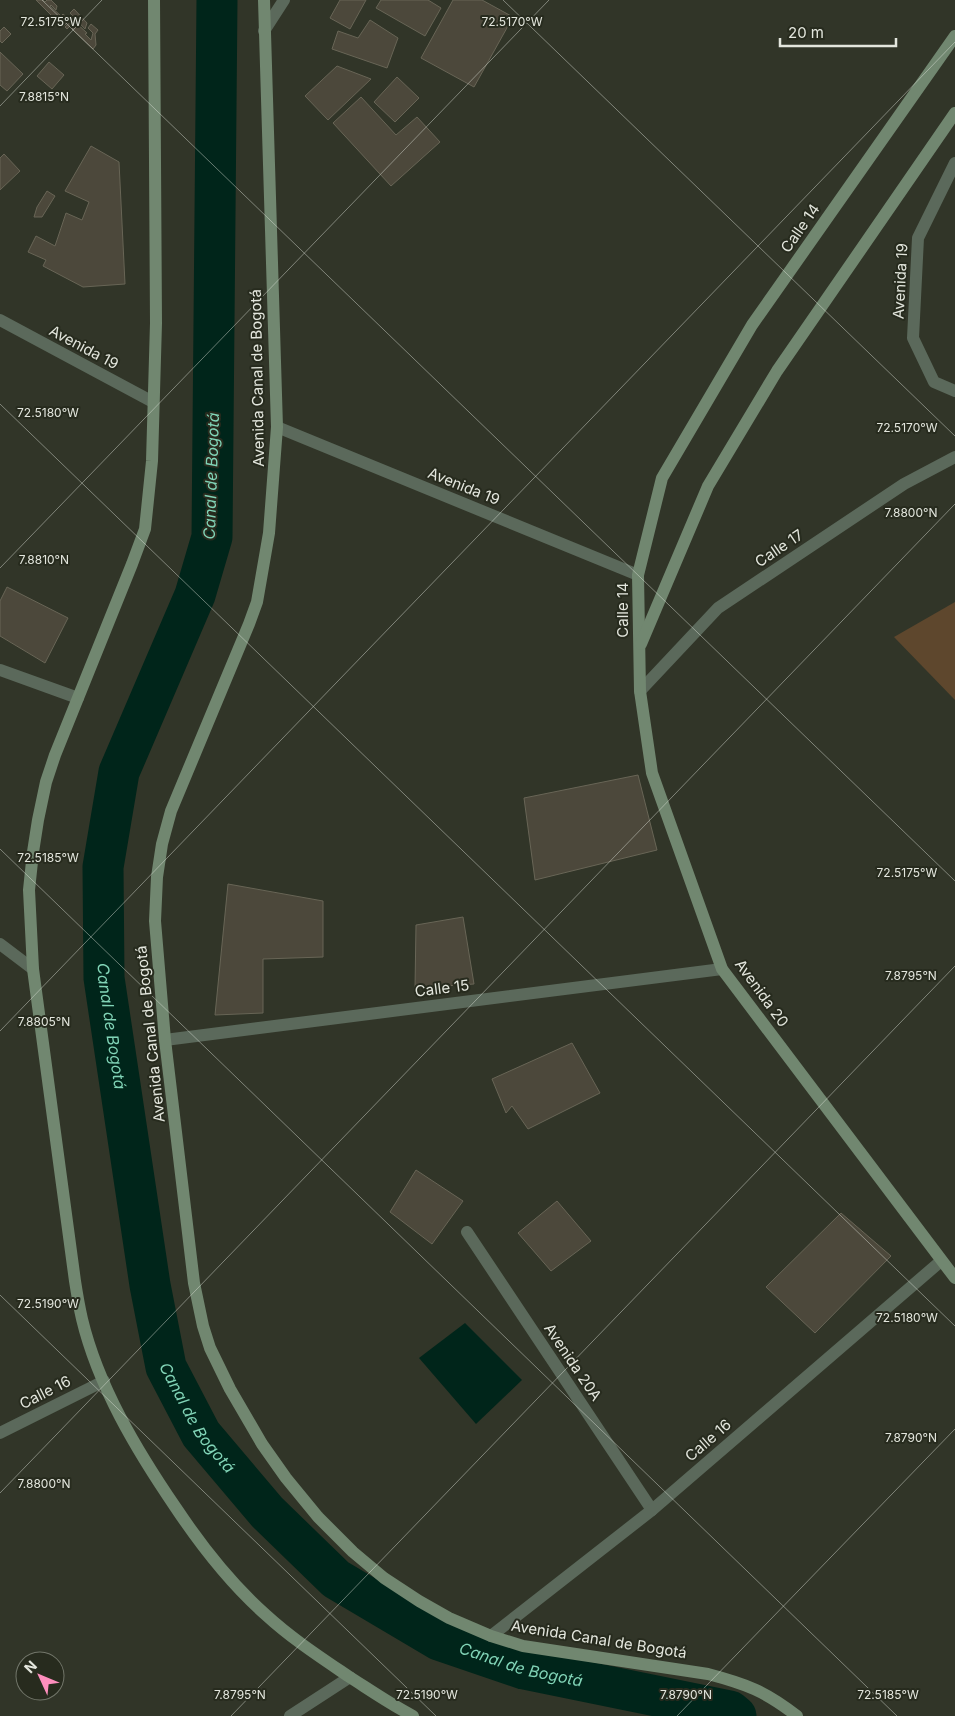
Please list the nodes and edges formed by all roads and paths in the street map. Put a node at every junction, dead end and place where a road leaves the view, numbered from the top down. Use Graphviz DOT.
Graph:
graph roads {
  1 [pos="154,0"];
  2 [pos="264,0"];
  3 [pos="284,0"];
  4 [pos="264,31"];
  5 [pos="955,36"];
  6 [pos="955,113"];
  7 [pos="955,164"];
  8 [pos="0,320"];
  9 [pos="955,391"];
  10 [pos="153,402"];
  11 [pos="277,427"];
  12 [pos="955,456"];
  13 [pos="638,575"];
  14 [pos="638,650"];
  15 [pos="0,670"];
  16 [pos="640,691"];
  17 [pos="78,698"];
  18 [pos="0,944"];
  19 [pos="33,969"];
  20 [pos="722,969"];
  21 [pos="165,1040"];
  22 [pos="467,1232"];
  23 [pos="941,1261"];
  24 [pos="955,1278"];
  25 [pos="104,1381"];
  26 [pos="0,1433"];
  27 [pos="652,1510"];
  28 [pos="491,1636"];
  29 [pos="350,1678"];
  30 [pos="290,1716"];
  31 [pos="413,1716"];
  32 [pos="797,1716"];
  1 -- 10 [label="main road"];
  2 -- 4 [label="main road, Avenida Canal de Bogotá"];
  3 -- 4 [label="street"];
  4 -- 11 [label="main road, Avenida Canal de Bogotá"];
  5 -- 13 [label="main road, Calle 14"];
  6 -- 14 [label="main road, Calle 14"];
  7 -- 9 [label="street, Avenida 19"];
  8 -- 10 [label="street, Avenida 19"];
  10 -- 17 [label="main road"];
  11 -- 13 [label="street, Avenida 19"];
  11 -- 21 [label="main road, Avenida Canal de Bogotá"];
  12 -- 16 [label="street, Calle 17"];
  13 -- 14 [label="main road, Calle 14"];
  14 -- 16 [label="main road, Avenida 20"];
  15 -- 17 [label="street"];
  16 -- 20 [label="main road, Avenida 20"];
  17 -- 19 [label="main road"];
  18 -- 19 [label="street"];
  19 -- 25 [label="main road"];
  20 -- 21 [label="street, Calle 15"];
  20 -- 23 [label="main road, Avenida 20"];
  21 -- 28 [label="main road, Avenida Canal de Bogotá"];
  22 -- 27 [label="street, Avenida 20A"];
  23 -- 24 [label="main road, Avenida 20"];
  23 -- 27 [label="street, Calle 16"];
  25 -- 26 [label="street, Calle 16"];
  25 -- 29 [label="main road"];
  27 -- 28 [label="street, Calle 16"];
  28 -- 32 [label="main road, Avenida Canal de Bogotá"];
  29 -- 30 [label="street"];
  29 -- 31 [label="main road"];
}
